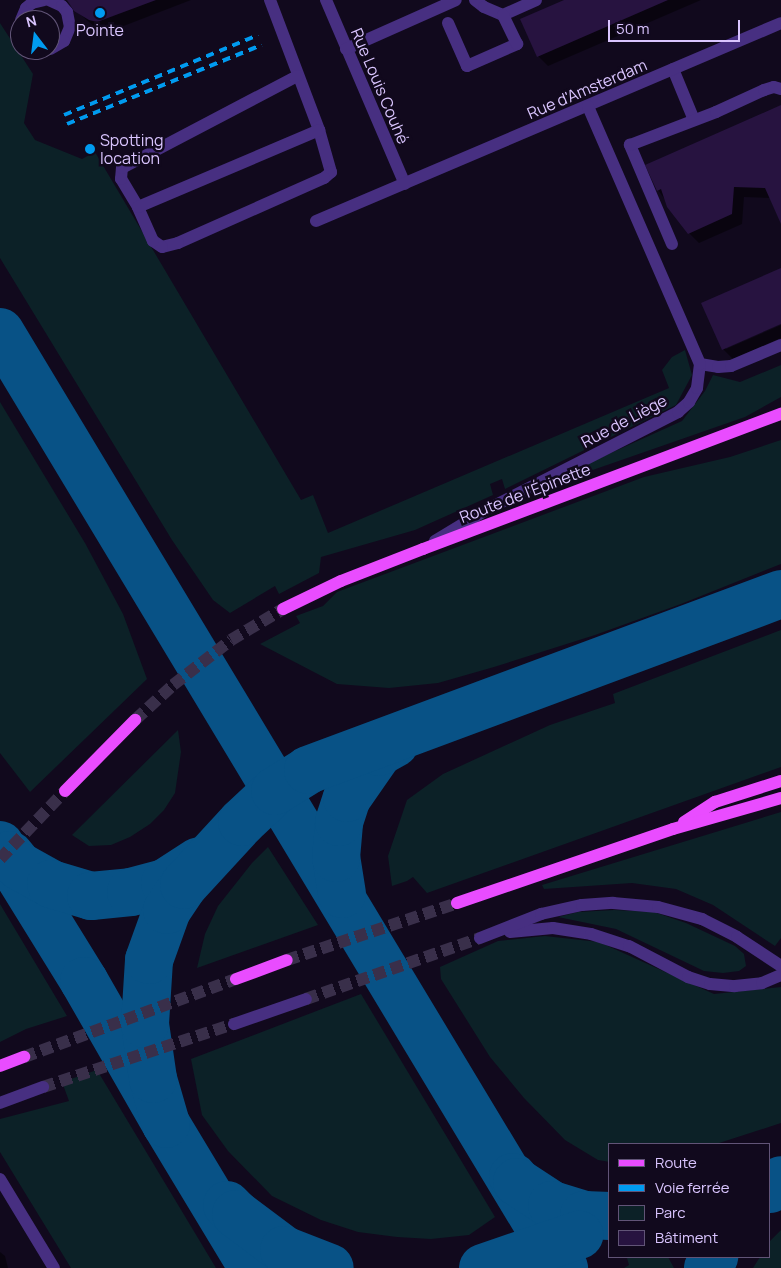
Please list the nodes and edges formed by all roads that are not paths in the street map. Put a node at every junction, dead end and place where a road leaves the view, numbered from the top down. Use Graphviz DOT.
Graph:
graph roads {
  1 [pos="40,0"];
  2 [pos="44,0"];
  3 [pos="49,0"];
  4 [pos="270,0"];
  5 [pos="326,0"];
  6 [pos="456,0"];
  7 [pos="475,0"];
  8 [pos="536,0"];
  9 [pos="25,10"];
  10 [pos="503,15"];
  11 [pos="781,22"];
  12 [pos="448,23"];
  13 [pos="60,43"];
  14 [pos="346,49"];
  15 [pos="673,69"];
  16 [pos="297,76"];
  17 [pos="781,89"];
  18 [pos="588,106"];
  19 [pos="694,120"];
  20 [pos="319,130"];
  21 [pos="405,184"];
  22 [pos="138,207"];
  23 [pos="316,221"];
  24 [pos="672,244"];
  25 [pos="781,345"];
  26 [pos="700,364"];
  27 [pos="781,414"];
  28 [pos="422,549"];
  29 [pos="283,609"];
  30 [pos="135,720"];
  31 [pos="781,781"];
  32 [pos="65,791"];
  33 [pos="781,798"];
  34 [pos="673,829"];
  35 [pos="457,903"];
  36 [pos="287,960"];
  37 [pos="781,966"];
  38 [pos="781,975"];
  39 [pos="236,979"];
  40 [pos="306,999"];
  41 [pos="234,1024"];
  42 [pos="24,1057"];
  43 [pos="0,1066"];
  44 [pos="43,1088"];
  45 [pos="0,1104"];
  46 [pos="0,1179"];
  47 [pos="54,1268"];
  1 -- 2 [label="street"];
  1 -- 9 [label="street"];
  3 -- 13 [label="street"];
  4 -- 16 [label="street"];
  5 -- 14 [label="street, Rue Louis Couhé"];
  6 -- 14 [label="street"];
  7 -- 10 [label="street"];
  8 -- 10 [label="street"];
  10 -- 12 [label="street"];
  11 -- 15 [label="street, Rue d'Amsterdam"];
  14 -- 21 [label="street, Rue Louis Couhé"];
  15 -- 18 [label="street, Rue d'Amsterdam"];
  15 -- 19 [label="street"];
  16 -- 20 [label="street"];
  16 -- 22 [label="street"];
  17 -- 19 [label="street"];
  18 -- 21 [label="street, Rue d'Amsterdam"];
  18 -- 26 [label="street"];
  19 -- 24 [label="street"];
  20 -- 22 [label="street"];
  20 -- 22 [label="street"];
  21 -- 23 [label="street, Rue d'Amsterdam"];
  25 -- 26 [label="street"];
  26 -- 28 [label="street, Rue de Liège"];
  27 -- 28 [label="main road, Route de l'Épinette"];
  28 -- 29 [label="main road, Route de l'Épinette"];
  30 -- 32 [label="main road"];
  31 -- 34 [label="main road"];
  33 -- 34 [label="main road"];
  34 -- 35 [label="main road"];
  36 -- 39 [label="main road"];
  37 -- 38 [label="street"];
  40 -- 41 [label="street"];
  42 -- 43 [label="main road"];
  44 -- 45 [label="street"];
  46 -- 47 [label="street"];
}
